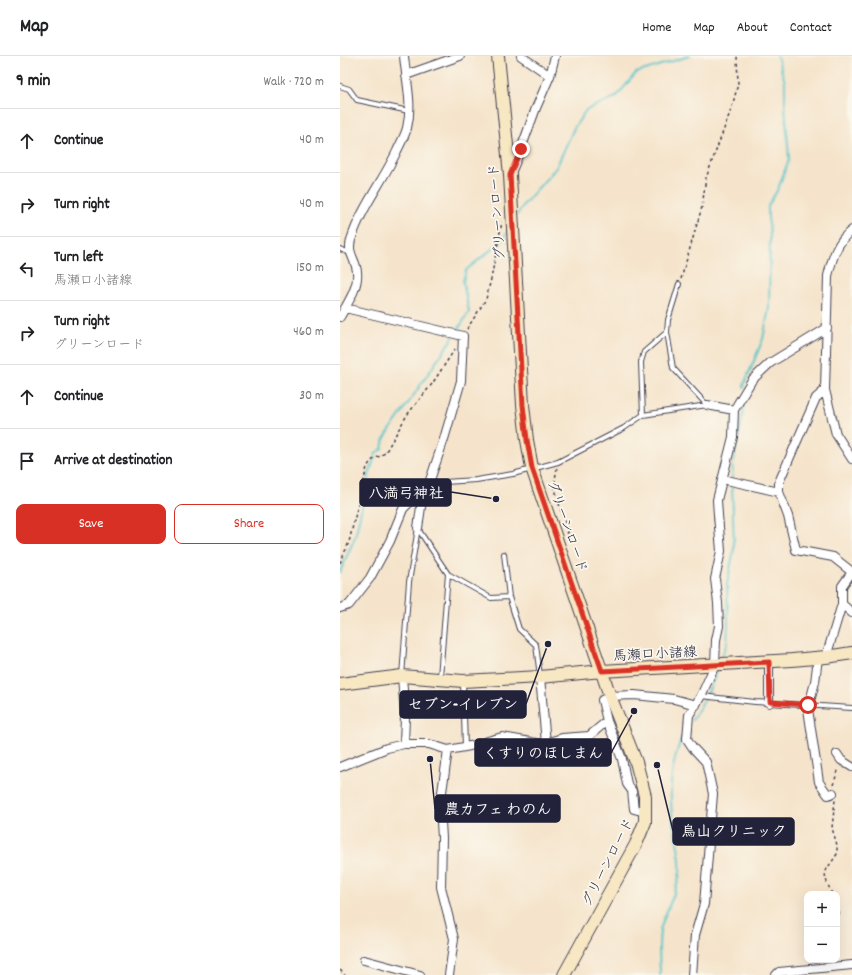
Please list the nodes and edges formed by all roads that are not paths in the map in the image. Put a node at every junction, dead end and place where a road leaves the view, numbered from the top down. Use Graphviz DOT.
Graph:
graph roads {
  1 [pos="404,56"];
  2 [pos="460,56"];
  3 [pos="498,56"];
  4 [pos="521,56"];
  5 [pos="555,56"];
  6 [pos="406,75"];
  7 [pos="550,76"];
  8 [pos="340,86"];
  9 [pos="409,111"];
  10 [pos="510,175"];
  11 [pos="852,230"];
  12 [pos="340,249"];
  13 [pos="350,253"];
  14 [pos="679,284"];
  15 [pos="345,308"];
  16 [pos="340,317"];
  17 [pos="827,328"];
  18 [pos="667,332"];
  19 [pos="825,390"];
  20 [pos="706,404"];
  21 [pos="734,410"];
  22 [pos="643,415"];
  23 [pos="852,458"];
  24 [pos="532,468"];
  25 [pos="722,479"];
  26 [pos="429,483"];
  27 [pos="779,492"];
  28 [pos="423,493"];
  29 [pos="418,528"];
  30 [pos="504,554"];
  31 [pos="852,572"];
  32 [pos="448,574"];
  33 [pos="509,597"];
  34 [pos="842,604"];
  35 [pos="340,608"];
  36 [pos="852,613"];
  37 [pos="852,653"];
  38 [pos="822,657"];
  39 [pos="769,662"];
  40 [pos="715,665"];
  41 [pos="602,671"];
  42 [pos="402,676"];
  43 [pos="540,677"];
  44 [pos="440,679"];
  45 [pos="463,681"];
  46 [pos="340,684"];
  47 [pos="610,696"];
  48 [pos="701,696"];
  49 [pos="770,702"];
  50 [pos="696,705"];
  51 [pos="808,705"];
  52 [pos="852,708"];
  53 [pos="607,721"];
  54 [pos="546,743"];
  55 [pos="404,744"];
  56 [pos="466,747"];
  57 [pos="448,750"];
  58 [pos="839,757"];
  59 [pos="340,767"];
  60 [pos="852,767"];
  61 [pos="833,793"];
  62 [pos="645,812"];
  63 [pos="364,960"];
  64 [pos="852,965"];
  65 [pos="420,975"];
  66 [pos="449,975"];
  67 [pos="564,975"];
  68 [pos="692,975"];
  69 [pos="776,975"];
  1 -- 6 [label="street"];
  2 -- 6 [label="street"];
  3 -- 10 [label="street, グリーンロード"];
  4 -- 7 [label="street"];
  5 -- 7 [label="street"];
  6 -- 9 [label="street"];
  7 -- 10 [label="street"];
  8 -- 9 [label="lane"];
  9 -- 13 [label="street"];
  10 -- 24 [label="street, グリーンロード"];
  11 -- 17 [label="street"];
  12 -- 13 [label="lane"];
  13 -- 15 [label="street"];
  14 -- 18 [label="lane"];
  15 -- 16 [label="street"];
  15 -- 26 [label="street"];
  17 -- 19 [label="street"];
  17 -- 21 [label="street"];
  18 -- 20 [label="lane"];
  18 -- 22 [label="lane"];
  19 -- 23 [label="street"];
  19 -- 27 [label="street"];
  20 -- 21 [label="street"];
  20 -- 22 [label="lane"];
  21 -- 25 [label="street"];
  22 -- 24 [label="lane"];
  24 -- 26 [label="lane"];
  24 -- 41 [label="street, グリーンロード"];
  25 -- 27 [label="street"];
  25 -- 40 [label="street"];
  26 -- 28 [label="street"];
  27 -- 31 [label="street"];
  28 -- 29 [label="street"];
  28 -- 35 [label="street"];
  29 -- 32 [label="lane"];
  29 -- 42 [label="lane"];
  30 -- 33 [label="lane"];
  31 -- 34 [label="street"];
  32 -- 33 [label="lane"];
  32 -- 44 [label="lane"];
  33 -- 43 [label="lane"];
  34 -- 36 [label="street"];
  34 -- 38 [label="street"];
  37 -- 38 [label="street, 馬瀬口小諸線"];
  38 -- 39 [label="street, 馬瀬口小諸線"];
  38 -- 51 [label="street"];
  39 -- 40 [label="street, 馬瀬口小諸線"];
  39 -- 49 [label="street"];
  40 -- 41 [label="street, 馬瀬口小諸線"];
  40 -- 48 [label="street"];
  41 -- 43 [label="street, 馬瀬口小諸線"];
  41 -- 47 [label="street, グリーンロード"];
  42 -- 44 [label="street, 馬瀬口小諸線"];
  42 -- 46 [label="street, 馬瀬口小諸線"];
  42 -- 55 [label="street"];
  43 -- 45 [label="street, 馬瀬口小諸線"];
  43 -- 54 [label="street"];
  44 -- 45 [label="street, 馬瀬口小諸線"];
  45 -- 56 [label="lane"];
  47 -- 50 [label="street"];
  47 -- 53 [label="street"];
  47 -- 62 [label="street, グリーンロード"];
  48 -- 49 [label="lane"];
  48 -- 50 [label="street"];
  49 -- 51 [label="lane"];
  50 -- 68 [label="street"];
  51 -- 52 [label="lane"];
  51 -- 61 [label="street"];
  53 -- 54 [label="street"];
  53 -- 62 [label="street"];
  54 -- 56 [label="street"];
  55 -- 57 [label="street"];
  55 -- 59 [label="street"];
  56 -- 57 [label="street"];
  57 -- 66 [label="street"];
  58 -- 60 [label="street"];
  62 -- 67 [label="street, グリーンロード"];
  63 -- 65 [label="street"];
  64 -- 69 [label="street"];
}
